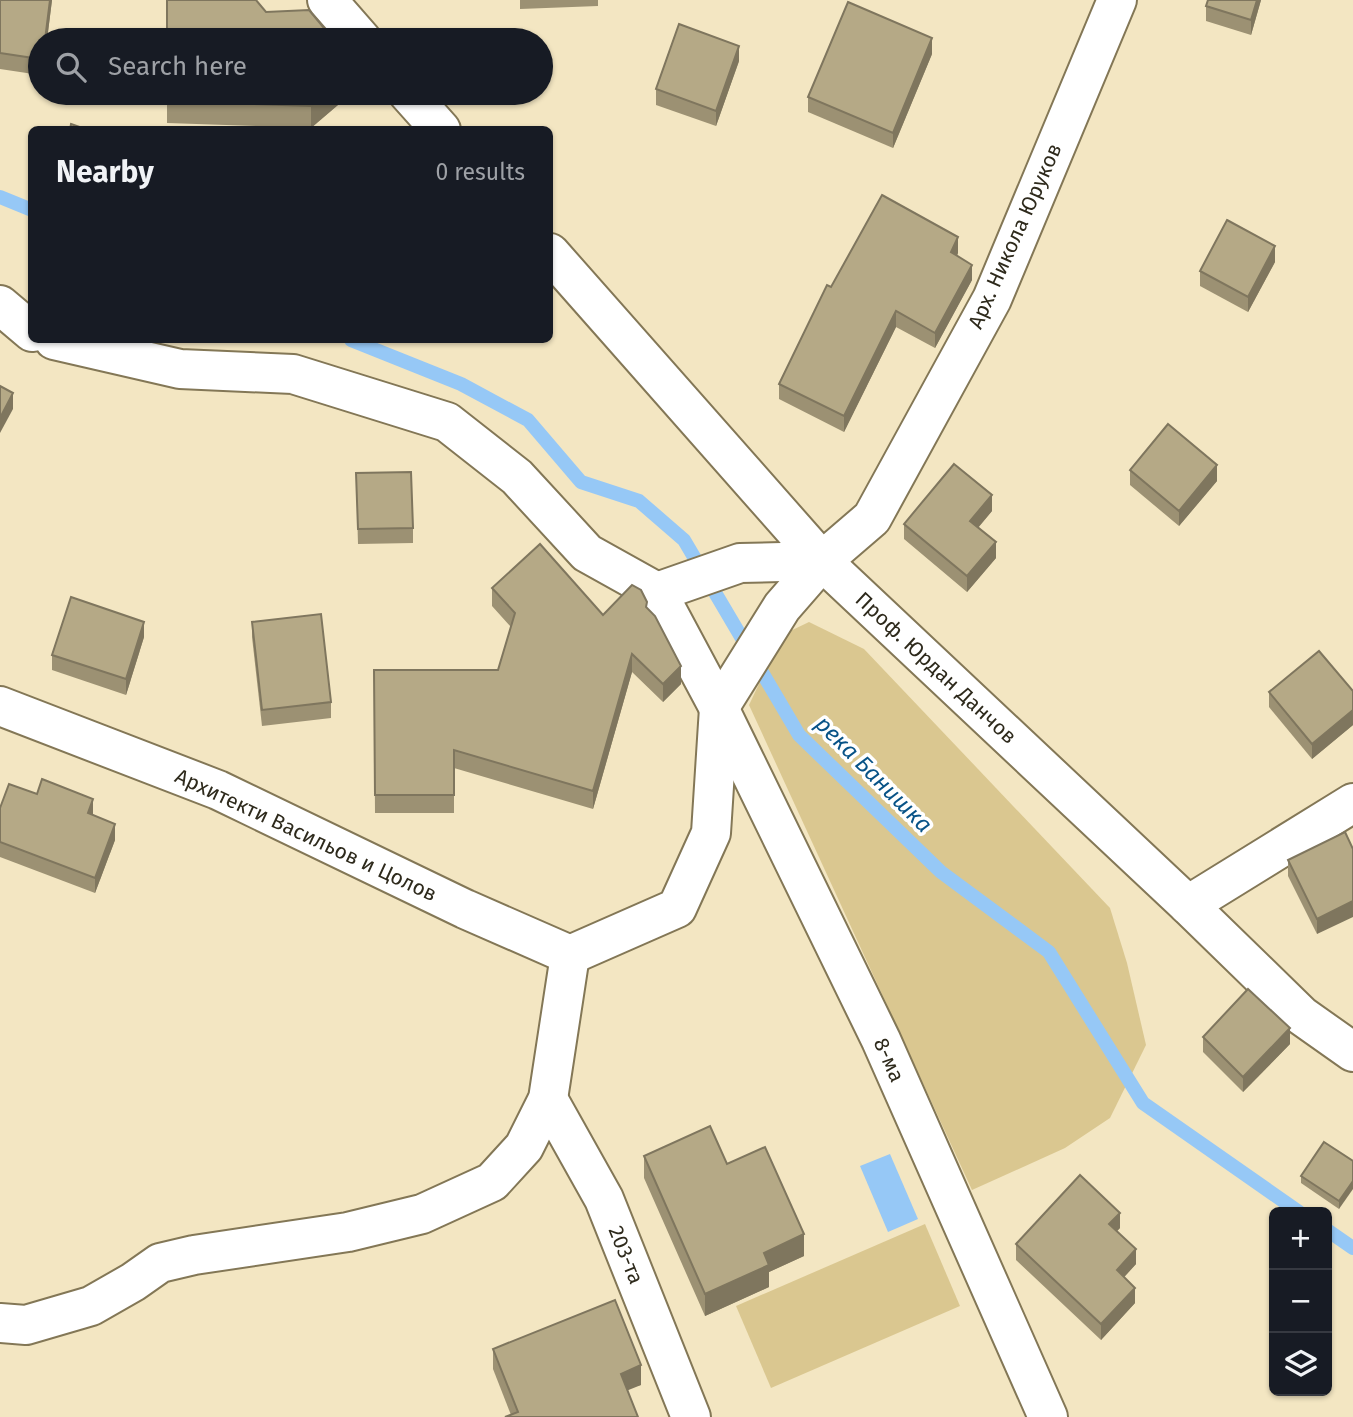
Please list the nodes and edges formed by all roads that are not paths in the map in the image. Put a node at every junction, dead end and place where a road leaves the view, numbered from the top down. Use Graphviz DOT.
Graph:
graph roads {
  1 [pos="327,0"];
  2 [pos="1117,0"];
  3 [pos="352,28"];
  4 [pos="419,105"];
  5 [pos="437,126"];
  6 [pos="553,256"];
  7 [pos="0,305"];
  8 [pos="28,329"];
  9 [pos="67,343"];
  10 [pos="822,561"];
  11 [pos="657,593"];
  12 [pos="0,706"];
  13 [pos="719,708"];
  14 [pos="1353,803"];
  15 [pos="1188,905"];
  16 [pos="570,956"];
  17 [pos="1353,1052"];
  18 [pos="548,1099"];
  19 [pos="0,1322"];
  20 [pos="691,1417"];
  21 [pos="1048,1417"];
  1 -- 3 [label="street"];
  2 -- 10 [label="street, Арх. Никола Юруков"];
  4 -- 5 [label="street"];
  6 -- 10 [label="street, Проф. Юрдан Данчов"];
  7 -- 8 [label="street"];
  9 -- 11 [label="street"];
  10 -- 11 [label="street"];
  10 -- 13 [label="street, Арх. Никола Юруков"];
  10 -- 15 [label="street, Проф. Юрдан Данчов"];
  11 -- 13 [label="street, 8-ма"];
  12 -- 16 [label="street, Архитекти Васильов и Цолов"];
  13 -- 16 [label="street"];
  13 -- 21 [label="street, 8-ма"];
  14 -- 15 [label="street"];
  15 -- 17 [label="street, Проф. Юрдан Данчов"];
  16 -- 18 [label="street"];
  18 -- 19 [label="street"];
  18 -- 20 [label="street, 203-та"];
}
